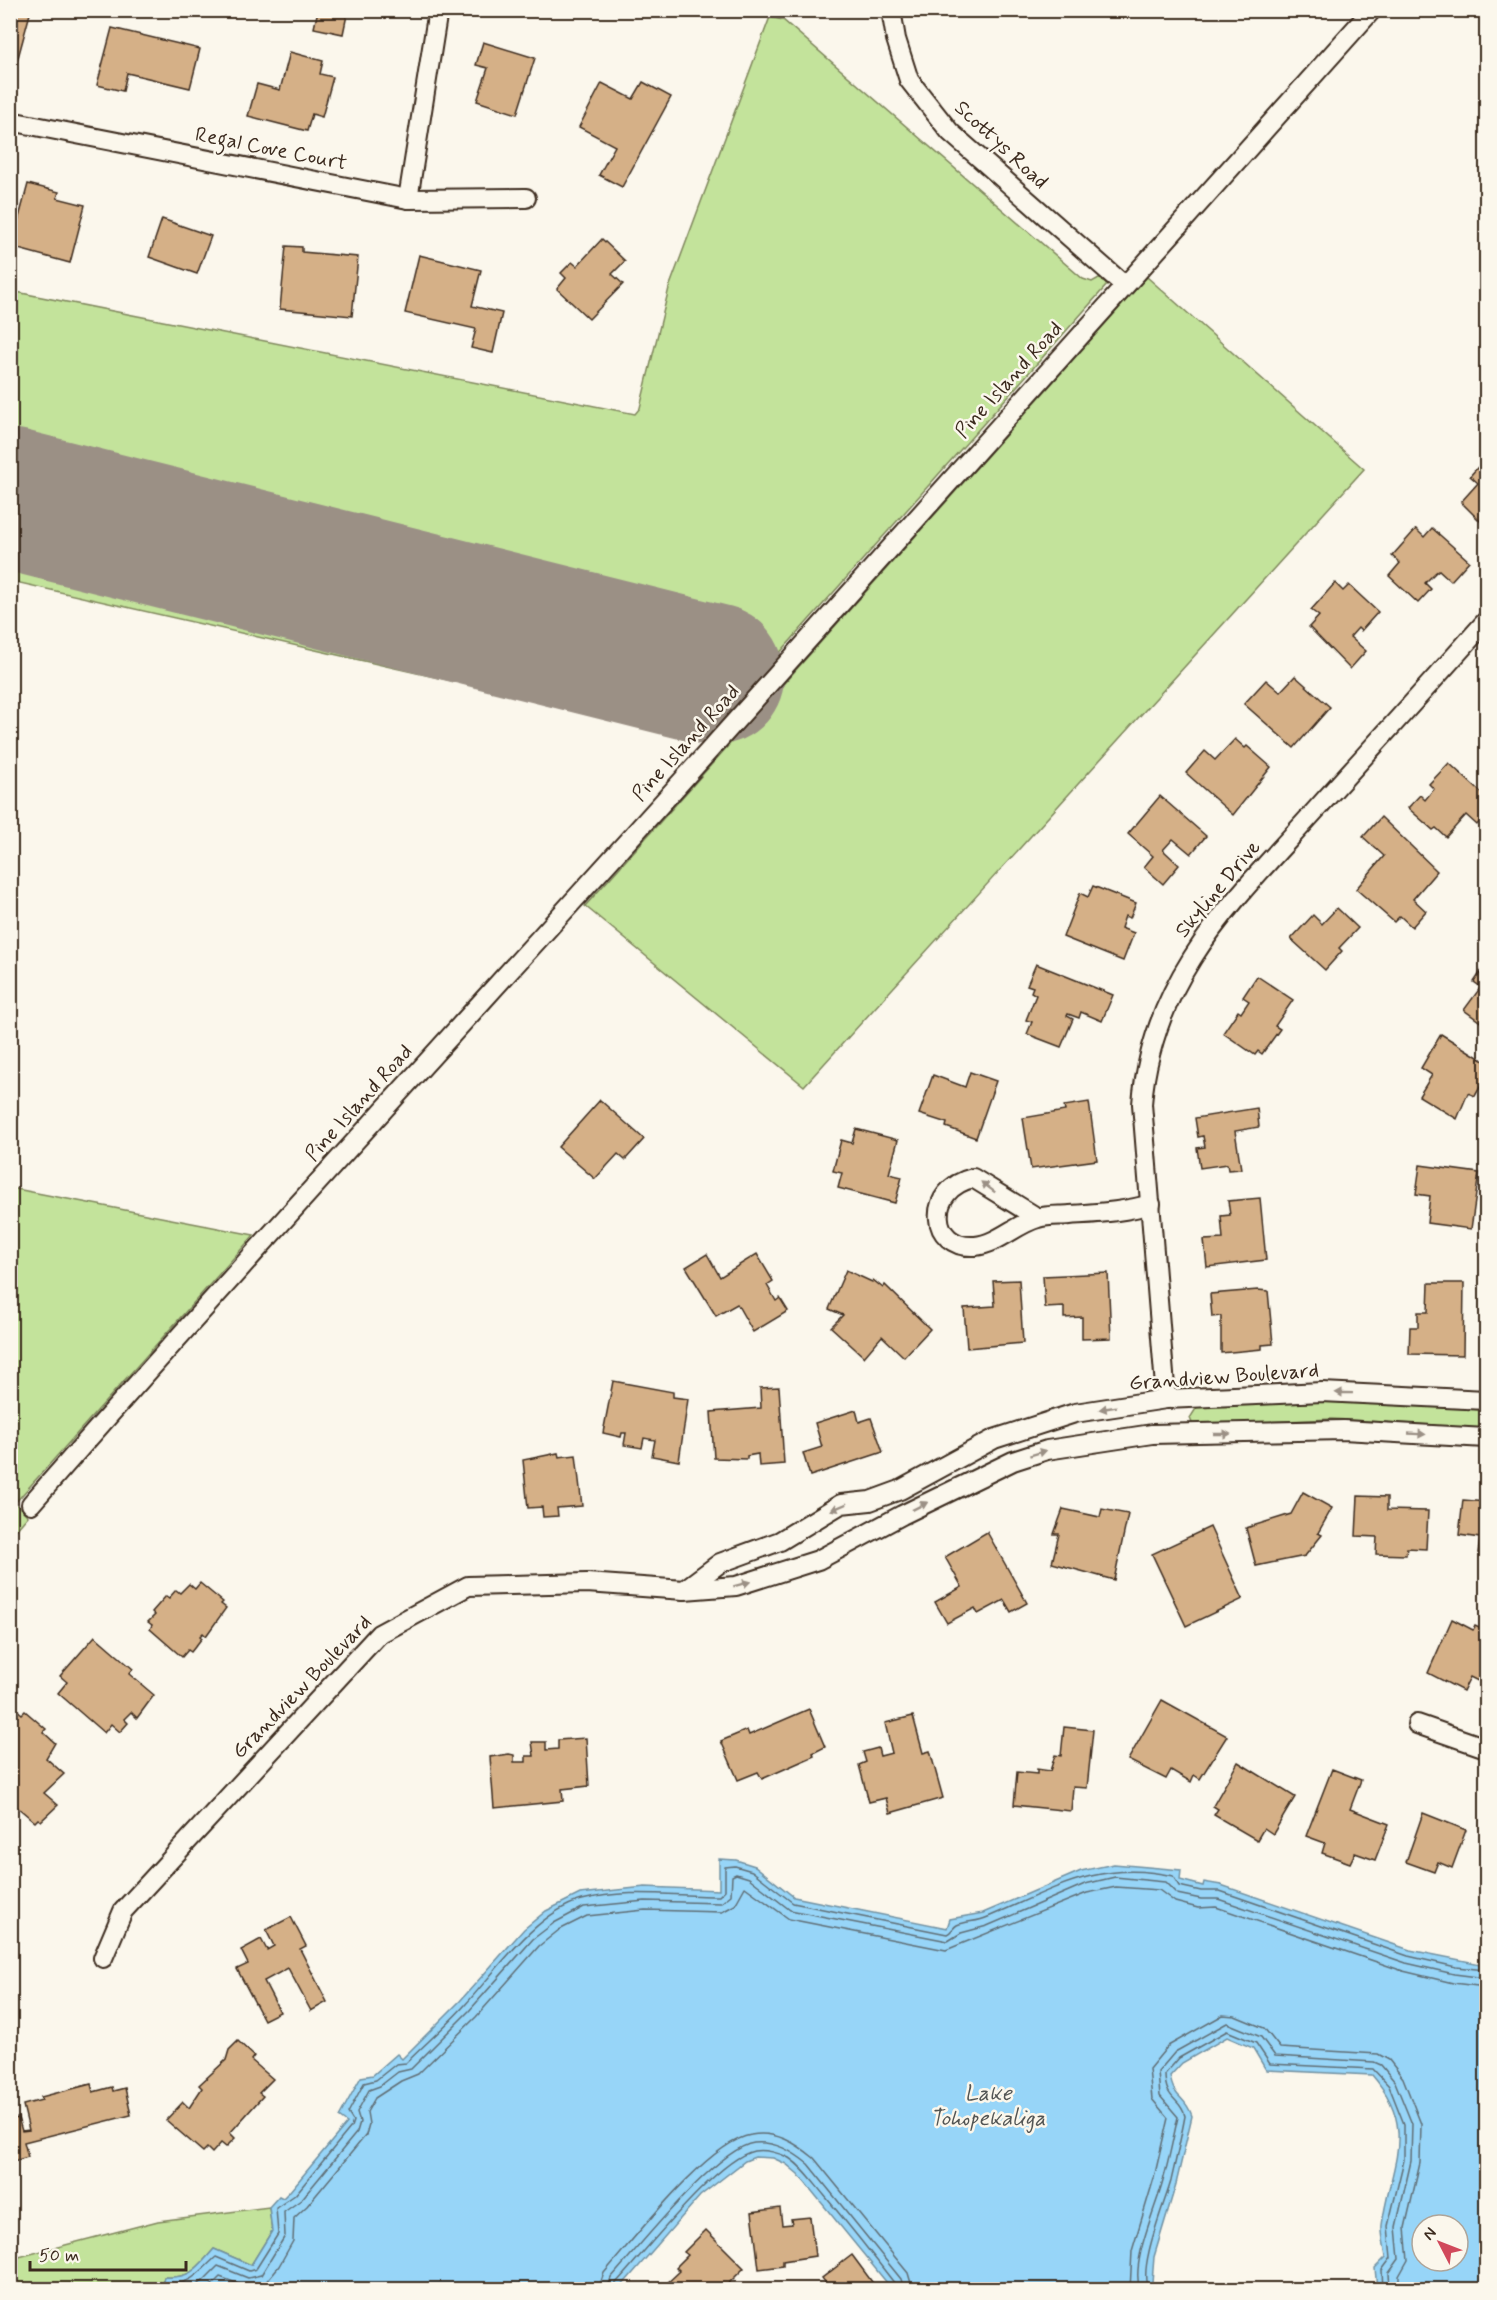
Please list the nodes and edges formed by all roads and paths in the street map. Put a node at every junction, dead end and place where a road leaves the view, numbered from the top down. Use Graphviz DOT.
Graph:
graph roads {
  1 [pos="438,10"];
  2 [pos="891,10"];
  3 [pos="1372,10"];
  4 [pos="10,121"];
  5 [pos="526,198"];
  6 [pos="408,200"];
  7 [pos="1124,285"];
  8 [pos="1486,621"];
  9 [pos="1151,1204"];
  10 [pos="1038,1218"];
  11 [pos="1166,1399"];
  12 [pos="1486,1400"];
  13 [pos="1486,1438"];
  14 [pos="30,1504"];
  15 [pos="684,1590"];
  16 [pos="1417,1724"];
  17 [pos="1486,1748"];
  18 [pos="103,1958"];
  1 -- 6 [label="street"];
  2 -- 7 [label="street, Scottys Road"];
  3 -- 7 [label="street, Pine Island Road"];
  4 -- 6 [label="street, Regal Cove Court"];
  5 -- 6 [label="street, Regal Cove Court"];
  7 -- 14 [label="street, Pine Island Road"];
  8 -- 9 [label="street, Skyline Drive"];
  9 -- 10 [label="street"];
  9 -- 11 [label="street, Skyline Drive"];
  10 -- 10 [label="street, one-way"];
  12 -- 11 [label="street, Grandview Boulevard, one-way"];
  11 -- 15 [label="street, Grandview Boulevard, one-way"];
  15 -- 13 [label="street, Grandview Boulevard, one-way"];
  15 -- 18 [label="street, Grandview Boulevard"];
  16 -- 17 [label="street"];
}
